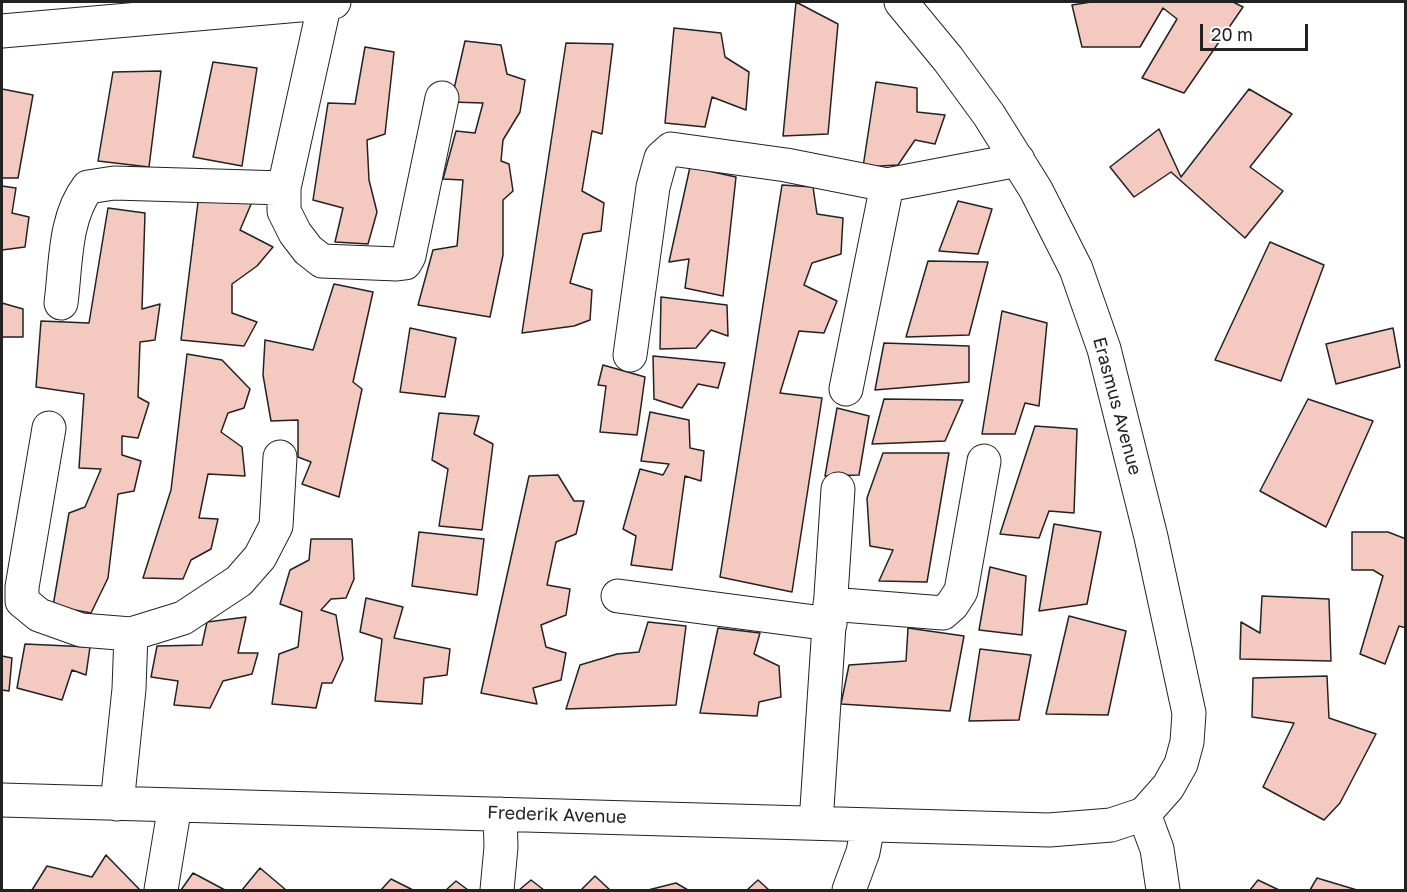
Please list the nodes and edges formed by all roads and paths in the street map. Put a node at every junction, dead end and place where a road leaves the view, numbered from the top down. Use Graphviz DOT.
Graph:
graph roads {
  1 [pos="325,2"];
  2 [pos="334,2"];
  3 [pos="901,2"];
  4 [pos="2,31"];
  5 [pos="442,98"];
  6 [pos="1018,160"];
  7 [pos="887,185"];
  8 [pos="284,188"];
  9 [pos="61,303"];
  10 [pos="630,355"];
  11 [pos="846,389"];
  12 [pos="50,428"];
  13 [pos="280,457"];
  14 [pos="984,461"];
  15 [pos="838,489"];
  16 [pos="618,596"];
  17 [pos="830,614"];
  18 [pos="131,634"];
  19 [pos="2,800"];
  20 [pos="117,804"];
  21 [pos="175,805"];
  22 [pos="500,814"];
  23 [pos="1144,814"];
  24 [pos="816,823"];
  25 [pos="1111,825"];
  26 [pos="868,826"];
  27 [pos="161,891"];
  28 [pos="497,891"];
  29 [pos="849,891"];
  30 [pos="1163,891"];
  1 -- 2 [label="street"];
  1 -- 4 [label="street"];
  1 -- 8 [label="street"];
  3 -- 6 [label="street, Erasmus Avenue"];
  5 -- 8 [label="street"];
  6 -- 7 [label="street"];
  6 -- 23 [label="street, Erasmus Avenue"];
  7 -- 10 [label="street"];
  7 -- 11 [label="street"];
  8 -- 9 [label="street"];
  12 -- 18 [label="street"];
  13 -- 18 [label="street"];
  14 -- 17 [label="street"];
  15 -- 17 [label="street"];
  16 -- 17 [label="street"];
  17 -- 24 [label="street"];
  18 -- 20 [label="street"];
  19 -- 20 [label="street, Frederik Avenue"];
  20 -- 21 [label="street, Frederik Avenue"];
  21 -- 22 [label="street, Frederik Avenue"];
  21 -- 27 [label="street"];
  22 -- 24 [label="street, Frederik Avenue"];
  22 -- 28 [label="street"];
  23 -- 25 [label="street, Erasmus Avenue"];
  23 -- 30 [label="street"];
  24 -- 26 [label="street, Frederik Avenue"];
  25 -- 26 [label="street, Frederik Avenue"];
  26 -- 29 [label="street"];
}
